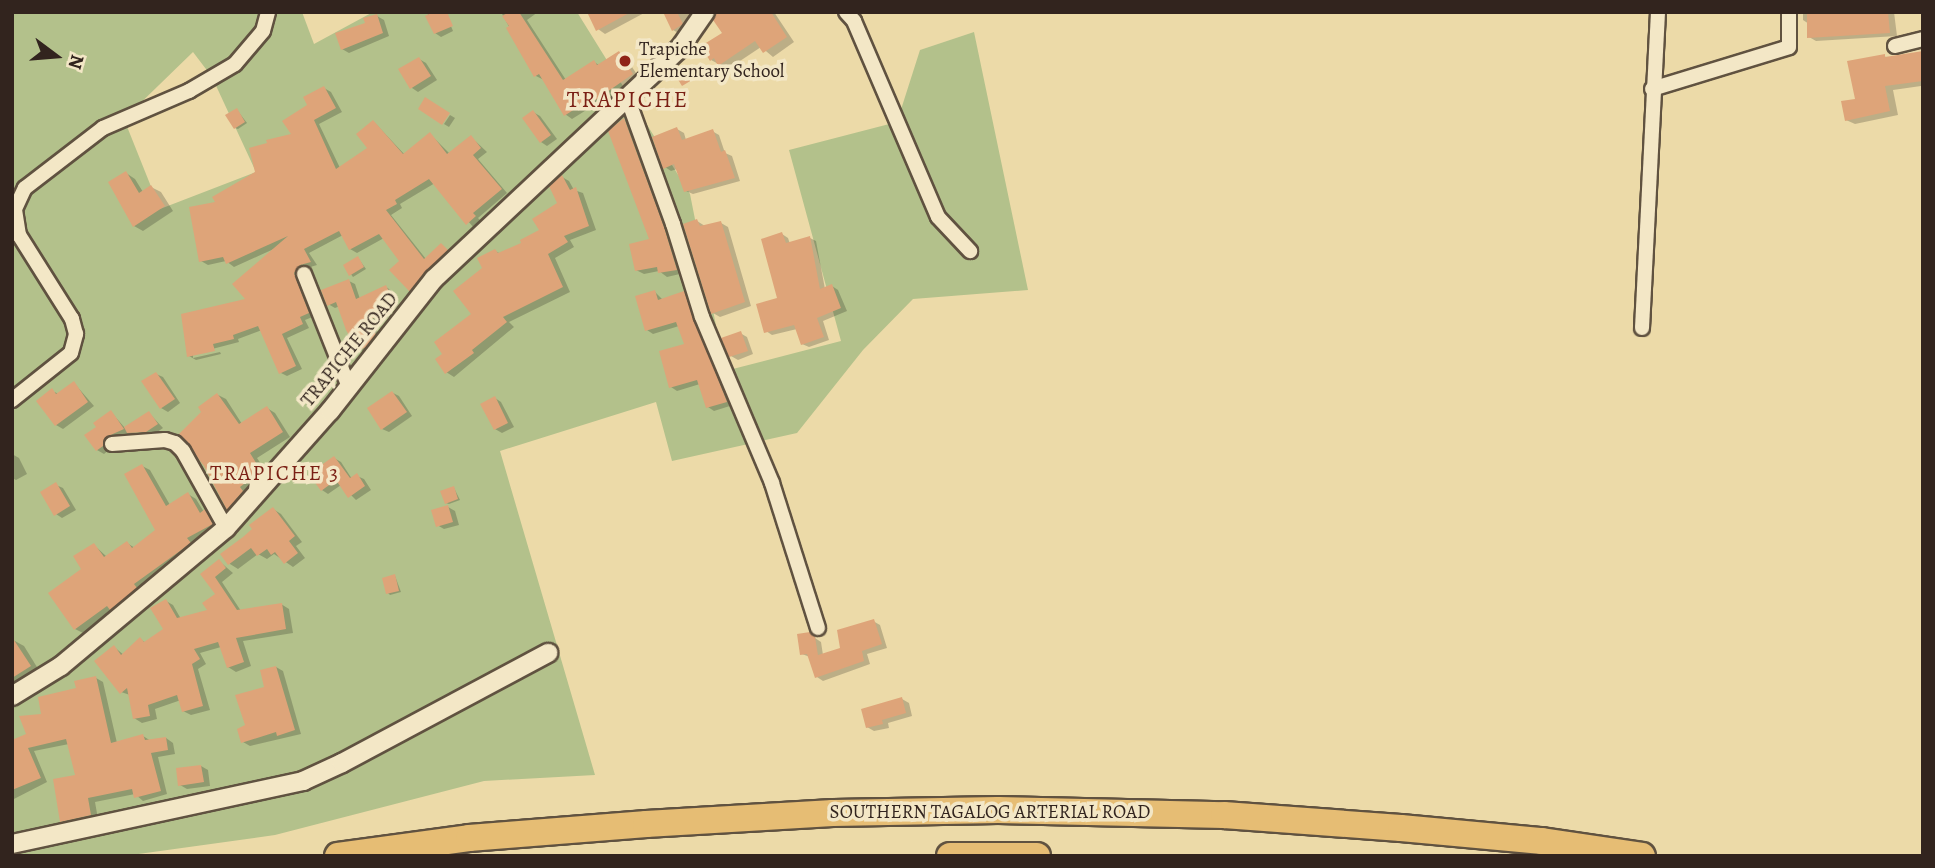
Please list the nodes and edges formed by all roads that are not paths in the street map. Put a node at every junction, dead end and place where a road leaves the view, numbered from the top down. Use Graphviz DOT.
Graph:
graph roads {
  1 [pos="268,12"];
  2 [pos="705,12"];
  3 [pos="846,12"];
  4 [pos="1658,12"];
  5 [pos="1789,12"];
  6 [pos="1923,39"];
  7 [pos="1895,46"];
  8 [pos="1652,89"];
  9 [pos="627,97"];
  10 [pos="970,251"];
  11 [pos="304,274"];
  12 [pos="1643,328"];
  13 [pos="349,387"];
  14 [pos="12,400"];
  15 [pos="112,444"];
  16 [pos="226,528"];
  17 [pos="818,628"];
  18 [pos="548,653"];
  19 [pos="12,696"];
  20 [pos="12,844"];
  21 [pos="338,856"];
  22 [pos="950,856"];
  23 [pos="1037,856"];
  24 [pos="1642,856"];
  1 -- 14 [label="street"];
  2 -- 9 [label="street, TRAPICHE ROAD"];
  3 -- 10 [label="street"];
  4 -- 8 [label="street"];
  5 -- 8 [label="street"];
  6 -- 7 [label="street"];
  8 -- 12 [label="street"];
  9 -- 13 [label="street, TRAPICHE ROAD"];
  9 -- 17 [label="street"];
  11 -- 13 [label="street"];
  13 -- 16 [label="street, TRAPICHE ROAD"];
  15 -- 16 [label="street"];
  16 -- 19 [label="street, TRAPICHE ROAD"];
  18 -- 20 [label="street"];
  21 -- 24 [label="highway, SOUTHERN TAGALOG ARTERIAL ROAD"];
  22 -- 23 [label="highway"];
}
